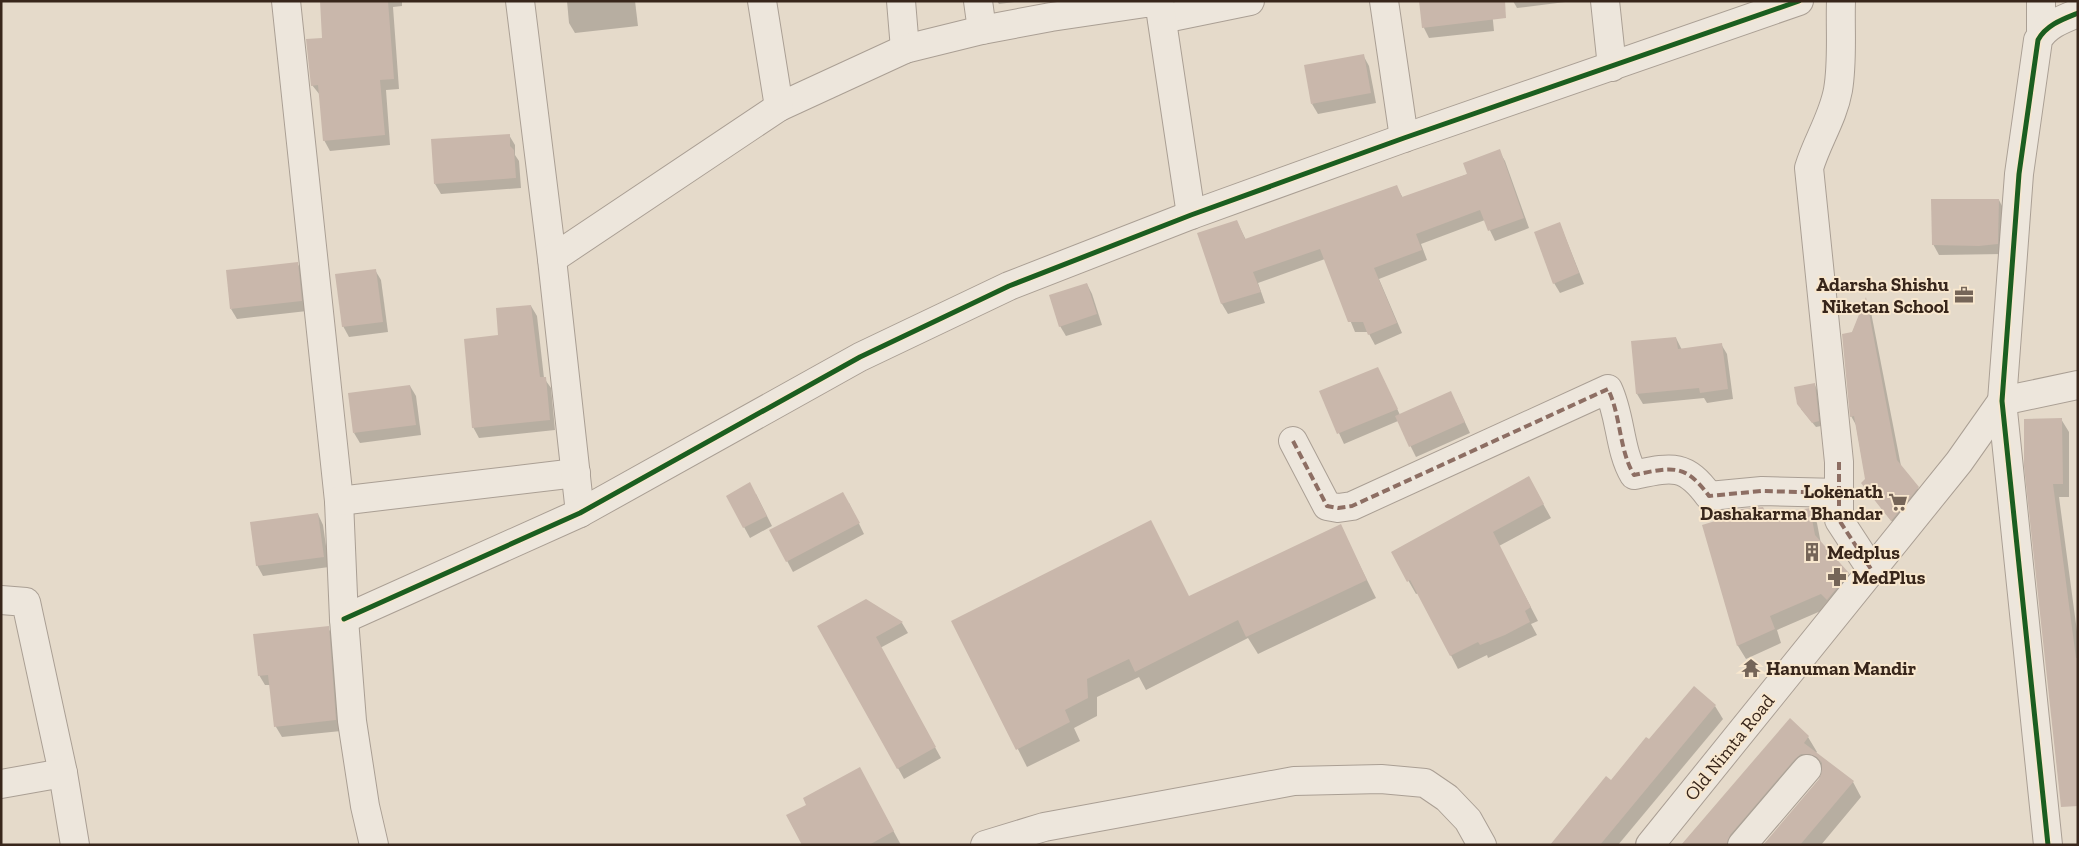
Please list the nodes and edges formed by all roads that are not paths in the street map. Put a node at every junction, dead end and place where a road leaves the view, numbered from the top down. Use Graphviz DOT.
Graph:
graph roads {
  1 [pos="286,1"];
  2 [pos="520,1"];
  3 [pos="762,1"];
  4 [pos="901,1"];
  5 [pos="978,1"];
  6 [pos="1250,1"];
  7 [pos="1384,1"];
  8 [pos="1605,1"];
  9 [pos="1799,1"];
  10 [pos="1841,1"];
  11 [pos="2041,1"];
  12 [pos="2078,13"];
  13 [pos="1162,19"];
  14 [pos="982,30"];
  15 [pos="2041,34"];
  16 [pos="905,49"];
  17 [pos="1612,67"];
  18 [pos="779,107"];
  19 [pos="1404,138"];
  20 [pos="1191,215"];
  21 [pos="552,259"];
  22 [pos="2078,386"];
  23 [pos="2002,401"];
  24 [pos="1293,441"];
  25 [pos="576,473"];
  26 [pos="1839,493"];
  27 [pos="338,501"];
  28 [pos="580,513"];
  29 [pos="1871,569"];
  30 [pos="1,600"];
  31 [pos="344,619"];
  32 [pos="1807,769"];
  33 [pos="63,773"];
  34 [pos="1,784"];
  35 [pos="75,845"];
  36 [pos="374,845"];
  37 [pos="985,845"];
  38 [pos="1482,845"];
  39 [pos="1650,845"];
  40 [pos="1742,845"];
  41 [pos="2048,845"];
  1 -- 27 [label="street"];
  2 -- 21 [label="street"];
  3 -- 18 [label="street"];
  4 -- 16 [label="street"];
  5 -- 14 [label="street"];
  6 -- 13 [label="street"];
  7 -- 19 [label="street"];
  8 -- 17 [label="street"];
  9 -- 17 [label="street"];
  10 -- 26 [label="street"];
  11 -- 15 [label="street"];
  12 -- 15 [label="street"];
  13 -- 14 [label="street"];
  13 -- 20 [label="street"];
  14 -- 16 [label="street"];
  15 -- 23 [label="street"];
  16 -- 18 [label="street"];
  17 -- 19 [label="street"];
  18 -- 21 [label="street"];
  19 -- 20 [label="street"];
  20 -- 28 [label="street"];
  21 -- 25 [label="street"];
  22 -- 23 [label="street"];
  23 -- 29 [label="street, Old Nimta Road"];
  23 -- 41 [label="street"];
  24 -- 26 [label="street"];
  25 -- 27 [label="street"];
  25 -- 28 [label="street"];
  26 -- 29 [label="street"];
  27 -- 31 [label="street"];
  28 -- 31 [label="street"];
  29 -- 39 [label="street, Old Nimta Road"];
  30 -- 33 [label="street"];
  31 -- 36 [label="street"];
  32 -- 40 [label="street"];
  33 -- 34 [label="street"];
  33 -- 35 [label="street"];
  37 -- 38 [label="street"];
}
